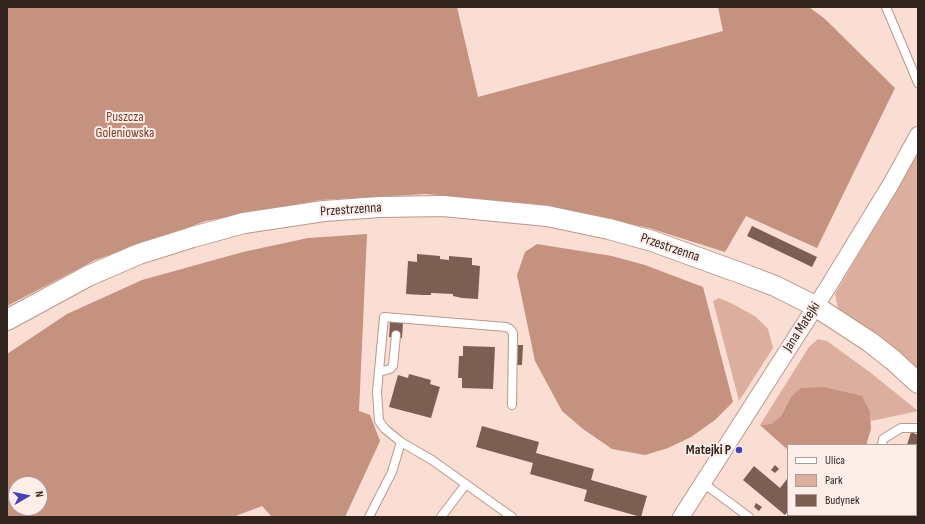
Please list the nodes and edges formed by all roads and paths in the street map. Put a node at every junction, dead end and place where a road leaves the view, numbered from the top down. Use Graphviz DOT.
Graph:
graph roads {
  1 [pos="886,7"];
  2 [pos="918,83"];
  3 [pos="918,135"];
  4 [pos="812,312"];
  5 [pos="7,320"];
  6 [pos="396,335"];
  7 [pos="379,372"];
  8 [pos="918,383"];
  9 [pos="918,389"];
  10 [pos="512,405"];
  11 [pos="918,428"];
  12 [pos="401,442"];
  13 [pos="882,444"];
  14 [pos="703,483"];
  15 [pos="466,484"];
  16 [pos="369,517"];
  17 [pos="441,517"];
  18 [pos="512,517"];
  19 [pos="681,517"];
  20 [pos="749,517"];
  1 -- 2 [label="lane"];
  3 -- 4 [label="street, Jana Matejki"];
  4 -- 5 [label="street, Przestrzenna"];
  4 -- 8 [label="street, Przestrzenna"];
  4 -- 9 [label="street, Przestrzenna"];
  4 -- 14 [label="street, Jana Matejki"];
  6 -- 7 [label="lane"];
  7 -- 10 [label="lane"];
  7 -- 12 [label="lane"];
  11 -- 13 [label="lane"];
  12 -- 15 [label="lane"];
  12 -- 16 [label="lane"];
  14 -- 19 [label="street, Jana Matejki"];
  14 -- 20 [label="lane"];
  15 -- 17 [label="lane"];
  15 -- 18 [label="lane"];
}
